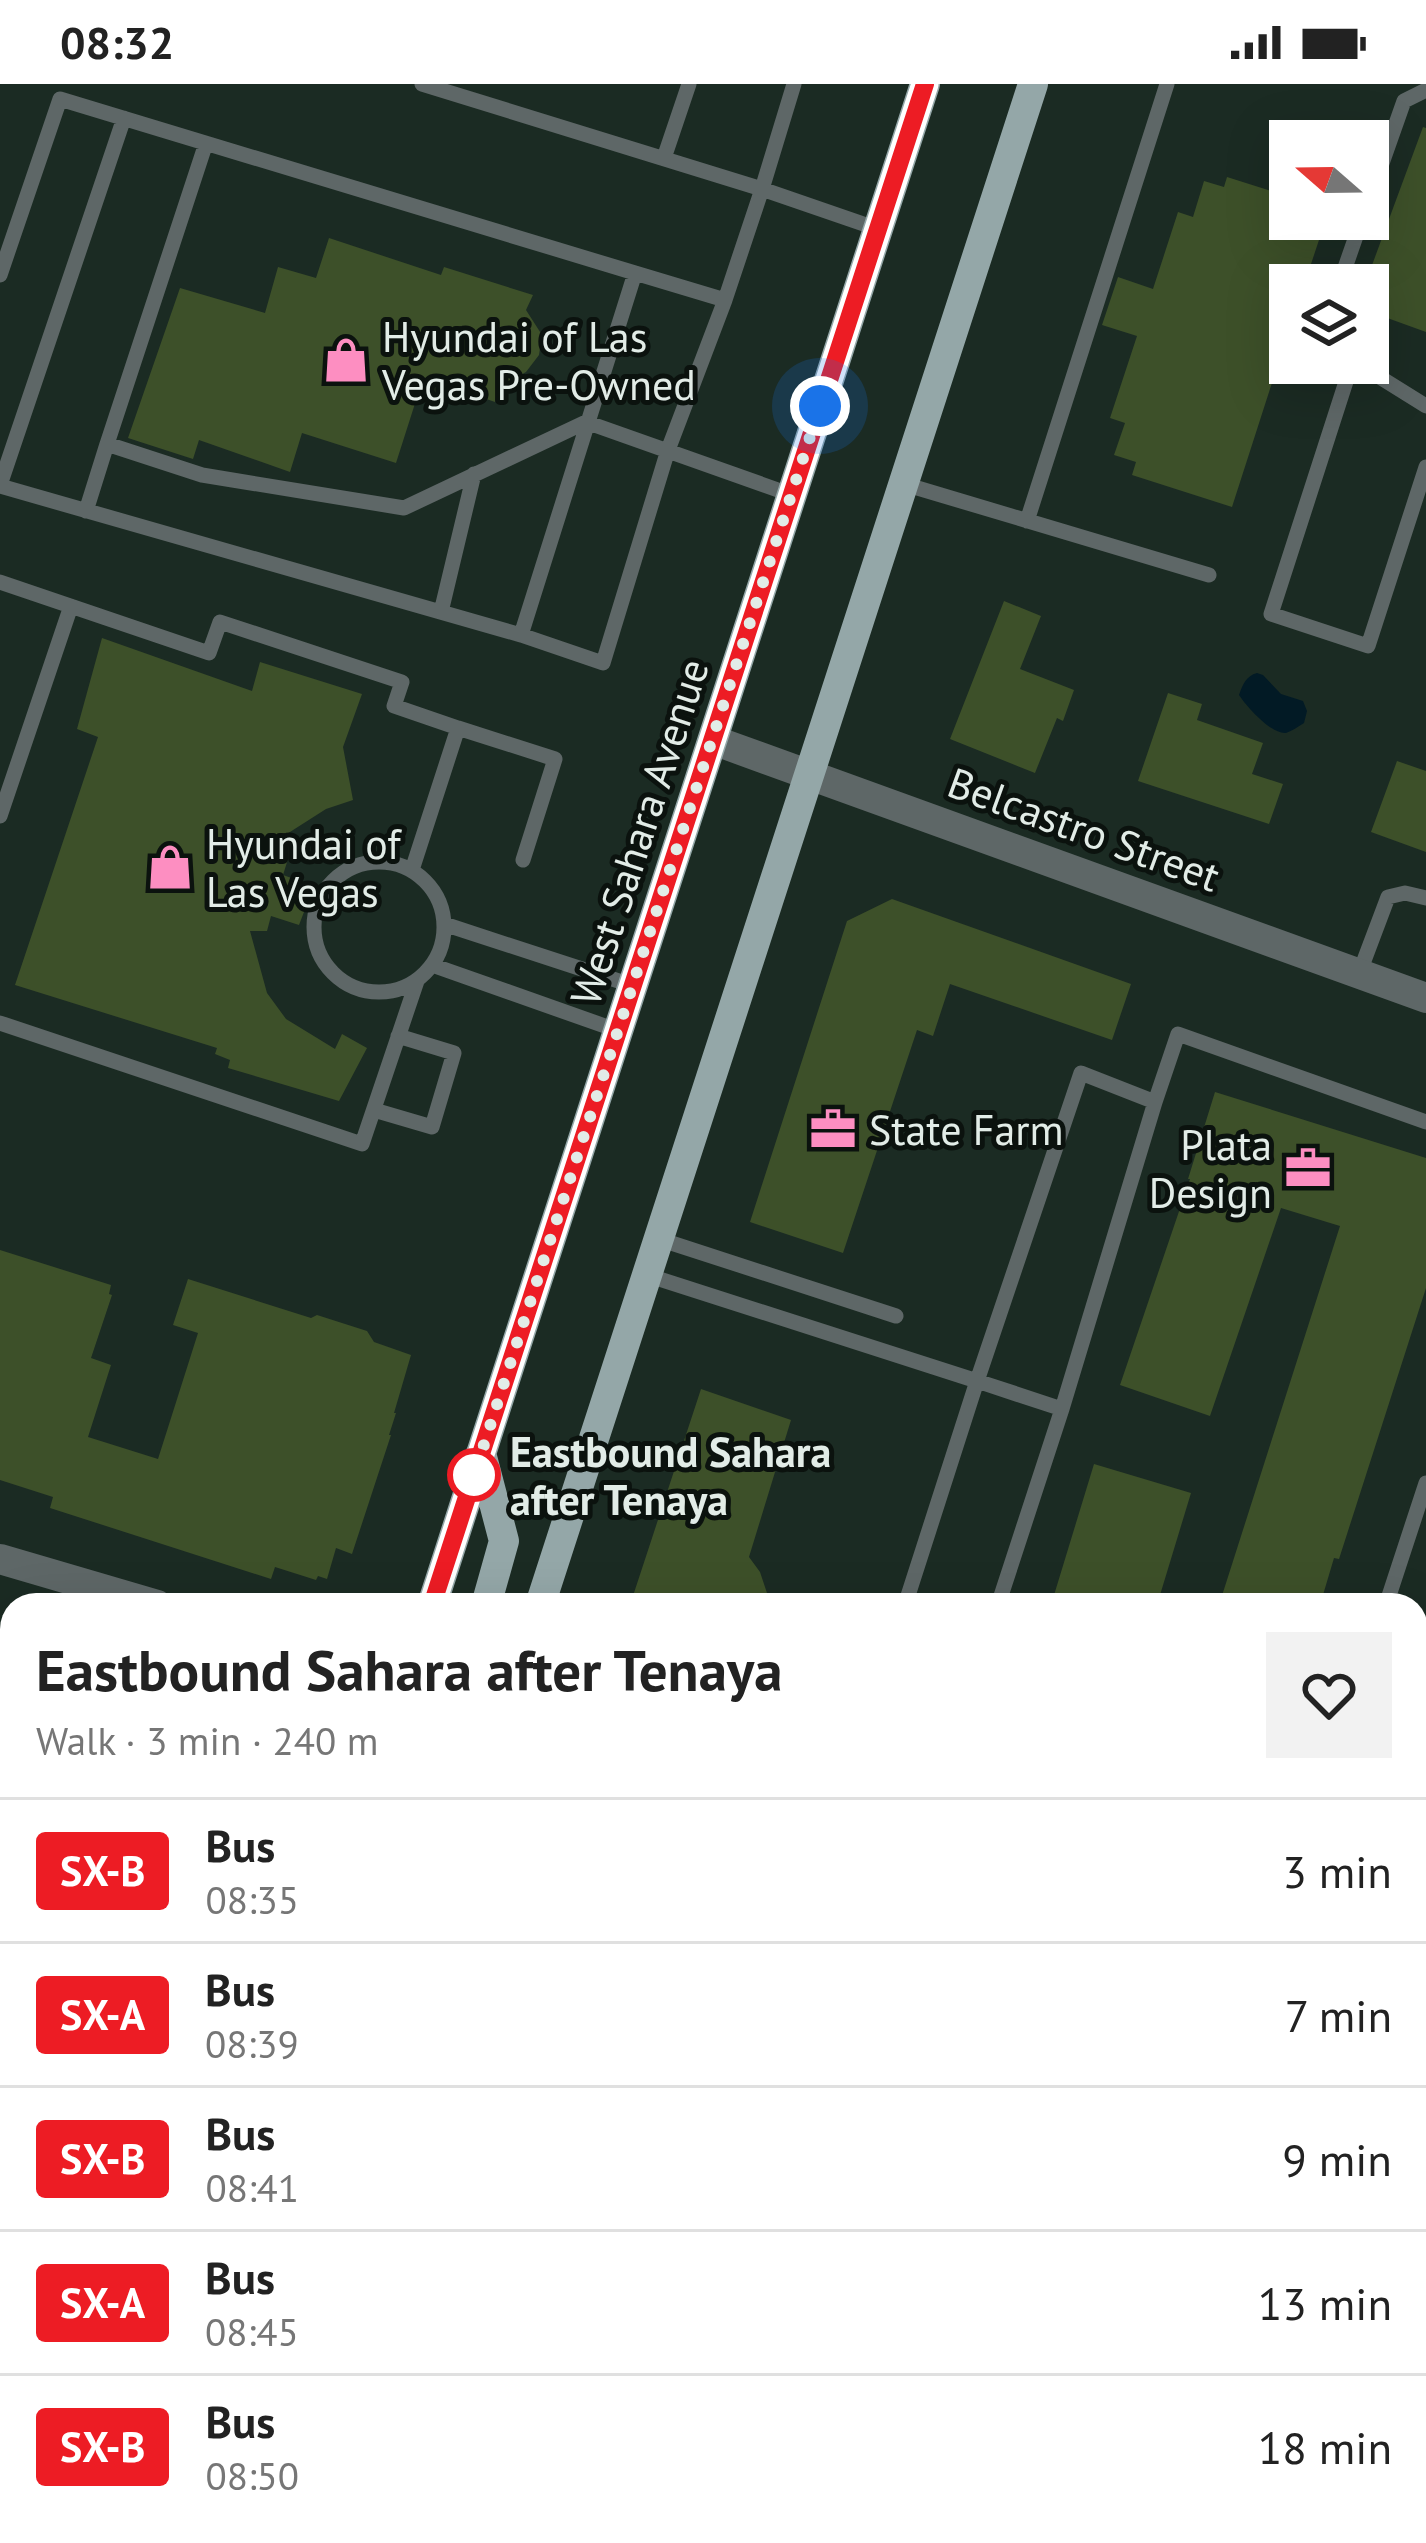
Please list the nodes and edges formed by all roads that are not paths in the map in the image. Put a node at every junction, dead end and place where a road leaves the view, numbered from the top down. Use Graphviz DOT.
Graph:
graph roads {
  1 [pos="422,84"];
  2 [pos="689,84"];
  3 [pos="794,84"];
  4 [pos="925,84"];
  5 [pos="1033,84"];
  6 [pos="1166,84"];
  7 [pos="1426,91"];
  8 [pos="124,118"];
  9 [pos="206,143"];
  10 [pos="1389,144"];
  11 [pos="664,158"];
  12 [pos="762,189"];
  13 [pos="878,229"];
  14 [pos="635,273"];
  15 [pos="0,275"];
  16 [pos="725,301"];
  17 [pos="1348,384"];
  18 [pos="1389,384"];
  19 [pos="1426,406"];
  20 [pos="586,422"];
  21 [pos="107,444"];
  22 [pos="668,450"];
  23 [pos="1426,467"];
  24 [pos="474,474"];
  25 [pos="904,484"];
  26 [pos="0,485"];
  27 [pos="792,495"];
  28 [pos="86,511"];
  29 [pos="1027,521"];
  30 [pos="1209,575"];
  31 [pos="0,582"];
  32 [pos="71,606"];
  33 [pos="441,612"];
  34 [pos="521,635"];
  35 [pos="458,728"];
  36 [pos="713,740"];
  37 [pos="810,774"];
  38 [pos="0,816"];
  39 [pos="523,860"];
  40 [pos="412,870"];
  41 [pos="1426,898"];
  42 [pos="444,924"];
  43 [pos="433,965"];
  44 [pos="1359,974"];
  45 [pos="417,981"];
  46 [pos="634,986"];
  47 [pos="1426,998"];
  48 [pos="0,1023"];
  49 [pos="619,1031"];
  50 [pos="398,1036"];
  51 [pos="1155,1102"];
  52 [pos="374,1110"];
  53 [pos="1426,1122"];
  54 [pos="659,1240"];
  55 [pos="647,1275"];
  56 [pos="896,1316"];
  57 [pos="977,1382"];
  58 [pos="1062,1409"];
  59 [pos="481,1453"];
  60 [pos="1426,1483"];
  61 [pos="0,1559"];
  62 [pos="116,1593"];
  63 [pos="436,1593"];
  64 [pos="489,1593"];
  65 [pos="544,1593"];
  66 [pos="908,1593"];
  67 [pos="1002,1593"];
  68 [pos="1390,1593"];
  1 -- 11 [label="lane"];
  2 -- 11 [label="lane"];
  3 -- 12 [label="lane"];
  4 -- 13 [label="main road, West Sahara Avenue"];
  5 -- 25 [label="main road"];
  6 -- 29 [label="lane"];
  7 -- 10 [label="lane"];
  8 -- 9 [label="lane"];
  8 -- 15 [label="lane"];
  8 -- 26 [label="lane"];
  9 -- 14 [label="lane"];
  9 -- 21 [label="lane"];
  11 -- 12 [label="lane"];
  12 -- 13 [label="lane"];
  12 -- 16 [label="lane"];
  13 -- 27 [label="main road, West Sahara Avenue"];
  14 -- 16 [label="lane"];
  14 -- 20 [label="lane"];
  16 -- 22 [label="lane"];
  17 -- 23 [label="lane"];
  18 -- 19 [label="lane"];
  20 -- 22 [label="lane"];
  20 -- 24 [label="lane"];
  20 -- 34 [label="lane"];
  21 -- 24 [label="lane"];
  21 -- 28 [label="lane"];
  22 -- 27 [label="lane"];
  22 -- 34 [label="lane"];
  24 -- 33 [label="lane"];
  25 -- 29 [label="lane"];
  25 -- 37 [label="main road"];
  26 -- 28 [label="lane"];
  27 -- 36 [label="main road, West Sahara Avenue"];
  28 -- 33 [label="lane"];
  29 -- 30 [label="lane"];
  31 -- 32 [label="lane"];
  32 -- 35 [label="lane"];
  32 -- 38 [label="lane"];
  33 -- 34 [label="lane"];
  35 -- 39 [label="lane"];
  35 -- 40 [label="lane"];
  36 -- 37 [label="street, Belcastro Street"];
  36 -- 46 [label="main road, West Sahara Avenue"];
  37 -- 44 [label="street, Belcastro Street"];
  37 -- 54 [label="main road"];
  40 -- 42 [label="lane"];
  40 -- 45 [label="lane"];
  41 -- 44 [label="lane"];
  42 -- 43 [label="lane"];
  42 -- 46 [label="lane"];
  43 -- 45 [label="lane"];
  43 -- 49 [label="lane"];
  44 -- 47 [label="street, Belcastro Street"];
  45 -- 50 [label="lane"];
  46 -- 49 [label="main road, West Sahara Avenue"];
  48 -- 52 [label="lane"];
  49 -- 59 [label="main road, West Sahara Avenue"];
  50 -- 52 [label="lane"];
  50 -- 52 [label="lane"];
  51 -- 53 [label="lane"];
  51 -- 57 [label="lane"];
  51 -- 58 [label="lane"];
  54 -- 55 [label="main road"];
  54 -- 56 [label="lane"];
  55 -- 57 [label="lane"];
  55 -- 65 [label="main road"];
  57 -- 58 [label="lane"];
  57 -- 66 [label="lane"];
  58 -- 67 [label="lane"];
  59 -- 63 [label="main road, West Sahara Avenue"];
  59 -- 64 [label="main road"];
  60 -- 68 [label="lane"];
  61 -- 62 [label="street"];
}
